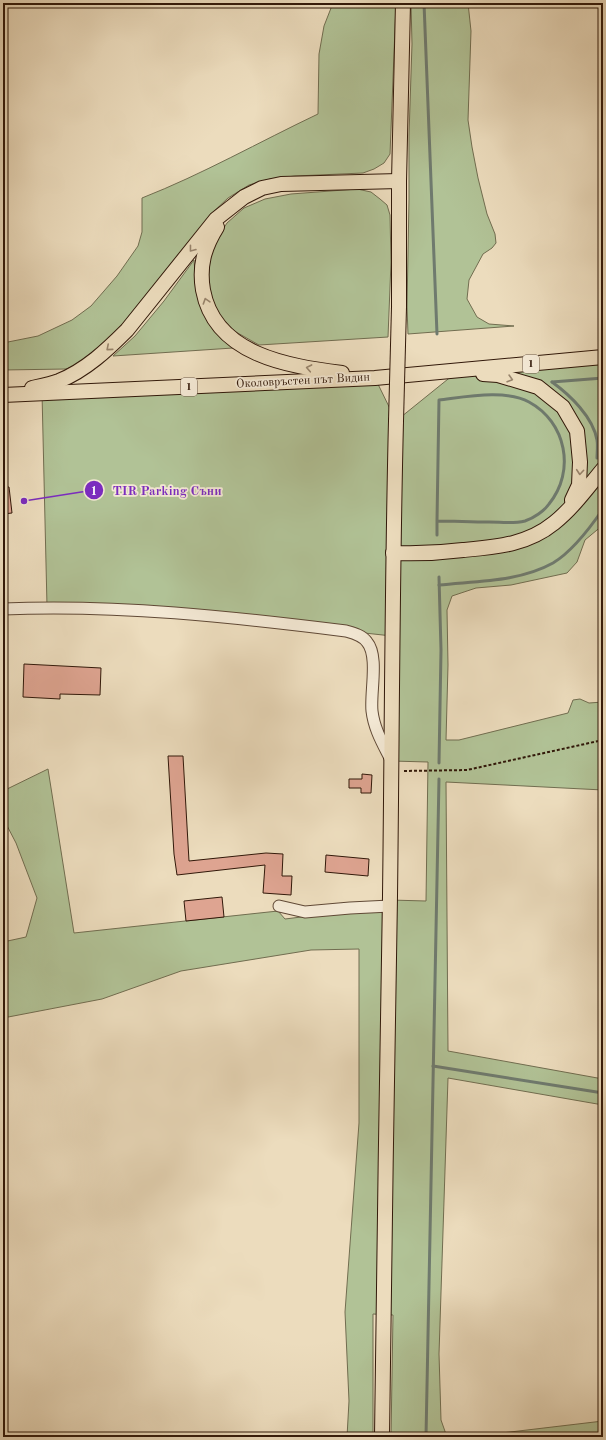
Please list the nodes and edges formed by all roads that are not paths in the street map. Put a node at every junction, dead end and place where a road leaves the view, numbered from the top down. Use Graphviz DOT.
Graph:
graph roads {
  1 [pos="403,3"];
  2 [pos="399,181"];
  3 [pos="227,209"];
  4 [pos="603,357"];
  5 [pos="458,371"];
  6 [pos="376,378"];
  7 [pos="3,395"];
  8 [pos="603,469"];
  9 [pos="568,510"];
  10 [pos="393,553"];
  11 [pos="3,609"];
  12 [pos="392,766"];
  13 [pos="279,906"];
  14 [pos="390,906"];
  15 [pos="382,1437"];
  1 -- 2 [label="main road"];
  2 -- 3 [label="main road"];
  2 -- 10 [label="main road, bridge"];
  6 -- 3 [label="main road, one-way"];
  3 -- 7 [label="main road, one-way"];
  4 -- 5 [label="main road, Околовръстен път Видин / 1"];
  5 -- 6 [label="main road, Околовръстен път Видин / 1"];
  5 -- 9 [label="main road, one-way"];
  6 -- 7 [label="main road, Околовръстен път Видин / 1"];
  8 -- 9 [label="main road"];
  9 -- 10 [label="main road"];
  10 -- 12 [label="main road"];
  11 -- 12 [label="street"];
  12 -- 14 [label="main road"];
  13 -- 14 [label="street"];
  14 -- 15 [label="main road"];
}
